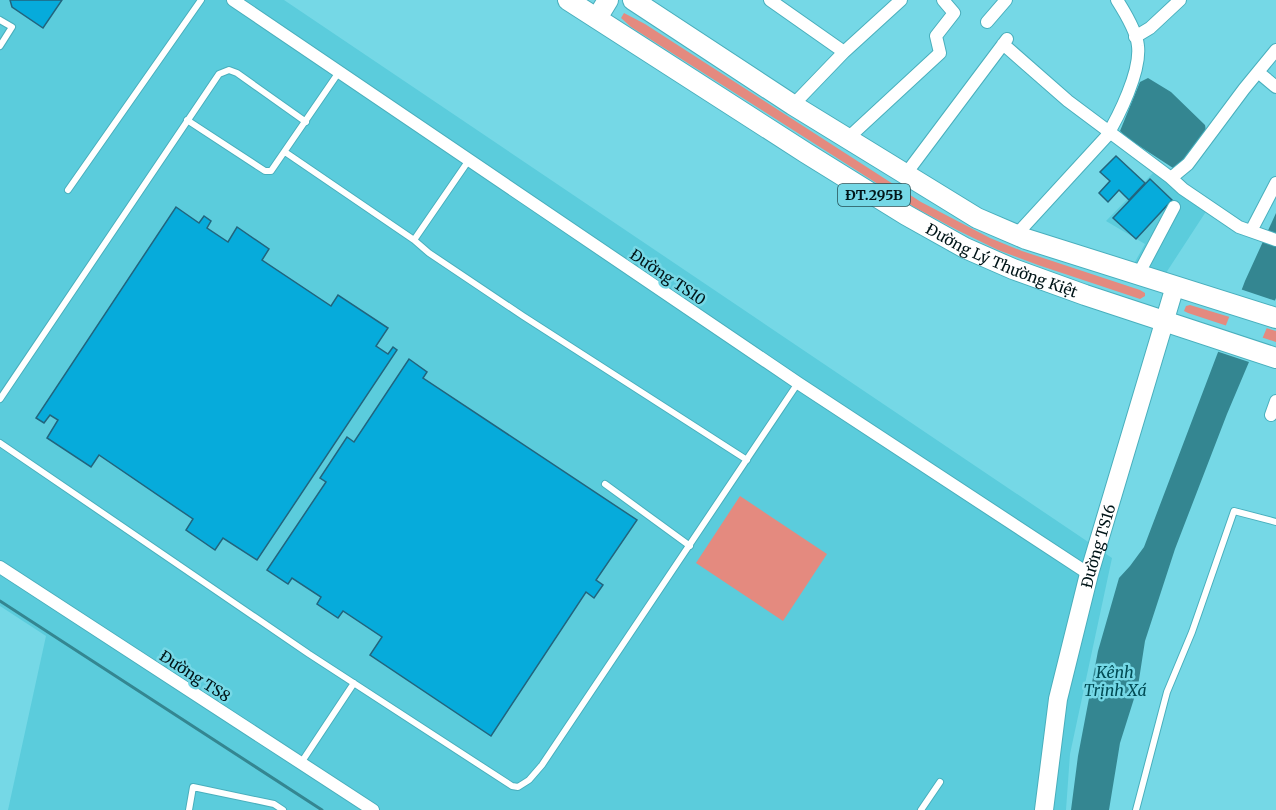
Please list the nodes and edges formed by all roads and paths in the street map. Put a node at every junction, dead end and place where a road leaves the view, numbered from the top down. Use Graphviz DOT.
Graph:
graph roads {
  1 [pos="201,0"];
  2 [pos="233,0"];
  3 [pos="568,0"];
  4 [pos="608,0"];
  5 [pos="633,0"];
  6 [pos="770,0"];
  7 [pos="901,0"];
  8 [pos="943,0"];
  9 [pos="1006,0"];
  10 [pos="1117,0"];
  11 [pos="1180,0"];
  12 [pos="597,18"];
  13 [pos="0,20"];
  14 [pos="987,22"];
  15 [pos="1135,37"];
  16 [pos="0,46"];
  17 [pos="1276,50"];
  18 [pos="844,52"];
  19 [pos="339,72"];
  20 [pos="1258,72"];
  21 [pos="1276,87"];
  22 [pos="794,105"];
  23 [pos="188,120"];
  24 [pos="306,122"];
  25 [pos="1109,133"];
  26 [pos="847,139"];
  27 [pos="285,152"];
  28 [pos="469,160"];
  29 [pos="905,175"];
  30 [pos="1171,178"];
  31 [pos="1276,183"];
  32 [pos="68,190"];
  33 [pos="1174,207"];
  34 [pos="1253,232"];
  35 [pos="1016,236"];
  36 [pos="414,240"];
  37 [pos="1276,240"];
  38 [pos="1138,275"];
  39 [pos="1176,286"];
  40 [pos="1276,318"];
  41 [pos="1164,322"];
  42 [pos="1273,357"];
  43 [pos="798,383"];
  44 [pos="0,399"];
  45 [pos="1276,401"];
  46 [pos="1271,415"];
  47 [pos="0,443"];
  48 [pos="747,460"];
  49 [pos="605,484"];
  50 [pos="1276,522"];
  51 [pos="690,546"];
  52 [pos="0,567"];
  53 [pos="1089,574"];
  54 [pos="354,683"];
  55 [pos="301,763"];
  56 [pos="940,782"];
  57 [pos="189,810"];
  58 [pos="283,810"];
  59 [pos="373,810"];
  60 [pos="921,810"];
  61 [pos="1044,810"];
  62 [pos="1136,810"];
  1 -- 32 [label="lane"];
  2 -- 19 [label="street, Đường TS10"];
  3 -- 12 [label="main road, Đường Lý Thường Kiệt / ĐT.295B"];
  4 -- 12 [label="main road"];
  5 -- 22 [label="main road, Đường Lý Thường Kiệt / ĐT.295B"];
  6 -- 18 [label="street"];
  7 -- 18 [label="street"];
  8 -- 26 [label="street"];
  9 -- 14 [label="street"];
  10 -- 15 [label="street"];
  11 -- 15 [label="street"];
  12 -- 41 [label="main road, Đường Lý Thường Kiệt / ĐT.295B"];
  13 -- 16 [label="lane"];
  15 -- 25 [label="street"];
  17 -- 20 [label="street"];
  18 -- 22 [label="street"];
  19 -- 24 [label="lane"];
  19 -- 28 [label="street, Đường TS10"];
  20 -- 21 [label="street"];
  20 -- 30 [label="street"];
  22 -- 26 [label="main road, Đường Lý Thường Kiệt / ĐT.295B"];
  23 -- 24 [label="lane"];
  23 -- 27 [label="lane"];
  23 -- 44 [label="lane"];
  24 -- 27 [label="lane"];
  25 -- 29 [label="street"];
  25 -- 30 [label="street"];
  25 -- 35 [label="street"];
  26 -- 29 [label="main road, Đường Lý Thường Kiệt / ĐT.295B"];
  27 -- 36 [label="lane"];
  28 -- 36 [label="lane"];
  28 -- 43 [label="street, Đường TS10"];
  29 -- 35 [label="main road, Đường Lý Thường Kiệt / ĐT.295B"];
  30 -- 34 [label="street"];
  31 -- 34 [label="street"];
  33 -- 38 [label="street"];
  34 -- 37 [label="street"];
  35 -- 38 [label="main road, Đường Lý Thường Kiệt / ĐT.295B"];
  36 -- 48 [label="lane"];
  38 -- 39 [label="main road, Đường Lý Thường Kiệt / ĐT.295B"];
  39 -- 40 [label="main road, Đường Lý Thường Kiệt / ĐT.295B"];
  39 -- 41 [label="street, Đường TS16"];
  41 -- 42 [label="main road, Đường Lý Thường Kiệt / ĐT.295B"];
  41 -- 53 [label="street, Đường TS16"];
  43 -- 48 [label="lane"];
  43 -- 53 [label="street, Đường TS10"];
  45 -- 46 [label="street"];
  47 -- 54 [label="lane"];
  48 -- 51 [label="lane"];
  49 -- 51 [label="lane"];
  50 -- 62 [label="lane"];
  51 -- 54 [label="lane"];
  52 -- 55 [label="street, Đường TS8"];
  53 -- 61 [label="street, Đường TS16"];
  54 -- 55 [label="lane"];
  55 -- 59 [label="street, Đường TS8"];
  56 -- 60 [label="lane"];
  57 -- 58 [label="lane"];
}
